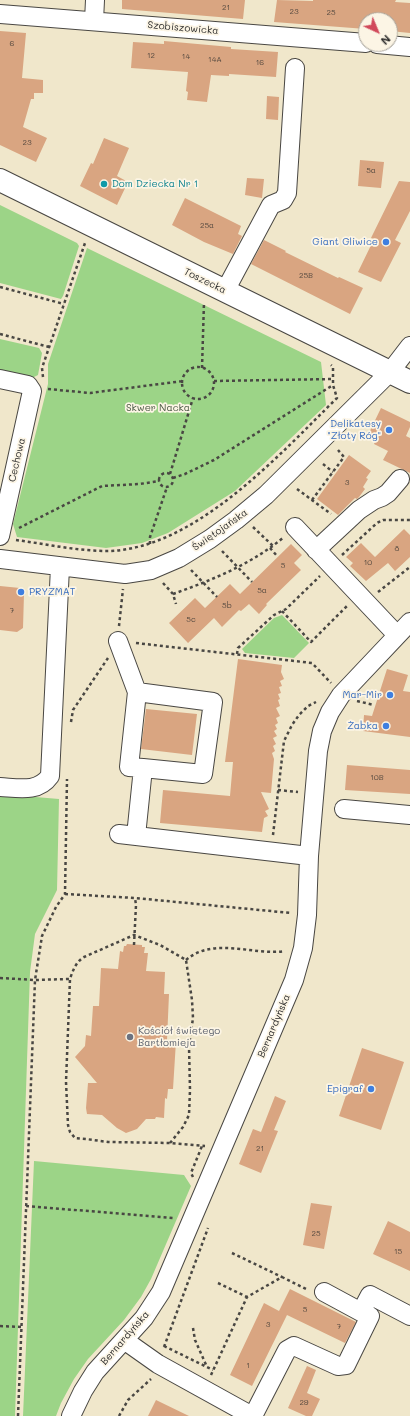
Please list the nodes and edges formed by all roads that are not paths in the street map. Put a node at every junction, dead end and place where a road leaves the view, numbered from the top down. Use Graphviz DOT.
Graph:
graph roads {
  1 [pos="95,0"];
  2 [pos="0,14"];
  3 [pos="94,21"];
  4 [pos="358,42"];
  5 [pos="398,46"];
  6 [pos="410,47"];
  7 [pos="295,68"];
  8 [pos="0,180"];
  9 [pos="225,291"];
  10 [pos="410,346"];
  11 [pos="390,372"];
  12 [pos="0,379"];
  13 [pos="410,382"];
  14 [pos="400,479"];
  15 [pos="295,527"];
  16 [pos="5,537"];
  17 [pos="316,550"];
  18 [pos="0,560"];
  19 [pos="60,567"];
  20 [pos="410,622"];
  21 [pos="397,635"];
  22 [pos="118,641"];
  23 [pos="137,692"];
  24 [pos="144,768"];
  25 [pos="0,786"];
  26 [pos="344,809"];
  27 [pos="410,816"];
  28 [pos="309,856"];
  29 [pos="324,1292"];
  30 [pos="361,1312"];
  31 [pos="410,1316"];
  32 [pos="124,1340"];
  33 [pos="71,1416"];
  34 [pos="253,1416"];
  1 -- 3 [label="street"];
  2 -- 3 [label="street, Szobiszowicka"];
  3 -- 4 [label="street, Szobiszowicka"];
  5 -- 6 [label="street"];
  7 -- 9 [label="street"];
  8 -- 9 [label="main road, Toszecka"];
  9 -- 11 [label="main road, Toszecka"];
  10 -- 11 [label="street, Świętojańska"];
  11 -- 13 [label="main road, Toszecka"];
  11 -- 19 [label="street, Świętojańska"];
  12 -- 16 [label="street, Cechowa"];
  14 -- 17 [label="street"];
  15 -- 17 [label="street"];
  17 -- 21 [label="street"];
  18 -- 19 [label="street, Świętojańska"];
  19 -- 25 [label="street"];
  20 -- 21 [label="street, Bernardyńska"];
  21 -- 28 [label="street, Bernardyńska"];
  22 -- 23 [label="street"];
  23 -- 24 [label="street"];
  23 -- 24 [label="street"];
  24 -- 28 [label="street"];
  26 -- 27 [label="street"];
  28 -- 32 [label="street, Bernardyńska"];
  29 -- 30 [label="street"];
  30 -- 31 [label="street"];
  30 -- 34 [label="street"];
  32 -- 33 [label="street, Bernardyńska"];
  32 -- 34 [label="street"];
}
